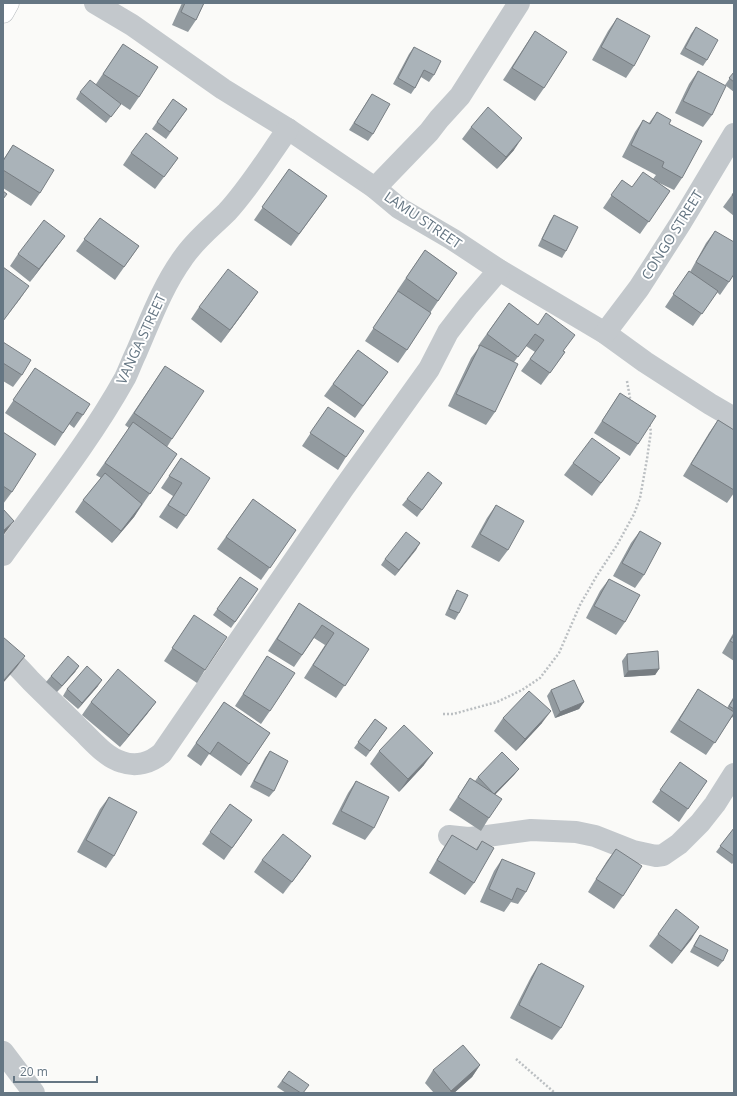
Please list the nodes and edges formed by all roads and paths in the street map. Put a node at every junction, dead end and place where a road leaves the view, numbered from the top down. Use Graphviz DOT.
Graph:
graph roads {
  1 [pos="8,3"];
  2 [pos="95,3"];
  3 [pos="519,3"];
  4 [pos="3,12"];
  5 [pos="288,129"];
  6 [pos="734,134"];
  7 [pos="376,188"];
  8 [pos="499,270"];
  9 [pos="605,333"];
  10 [pos="630,351"];
  11 [pos="635,405"];
  12 [pos="734,418"];
  13 [pos="649,421"];
  14 [pos="3,555"];
  15 [pos="3,653"];
  16 [pos="443,714"];
  17 [pos="734,774"];
  18 [pos="449,836"];
  19 [pos="3,1052"];
  20 [pos="516,1059"];
  21 [pos="34,1093"];
  22 [pos="555,1093"];
  1 -- 4 [label="highway"];
  2 -- 5 [label="street, LAMU STREET"];
  3 -- 7 [label="street"];
  5 -- 7 [label="street, LAMU STREET"];
  5 -- 14 [label="street, VANGA STREET"];
  6 -- 9 [label="street, CONGO STREET"];
  7 -- 8 [label="street, LAMU STREET"];
  8 -- 9 [label="street, LAMU STREET"];
  8 -- 15 [label="street"];
  9 -- 10 [label="street, LAMU STREET"];
  10 -- 11 [label="path"];
  10 -- 12 [label="street, LAMU STREET"];
  13 -- 16 [label="path"];
  17 -- 18 [label="street"];
  19 -- 21 [label="street"];
  20 -- 22 [label="path"];
}
